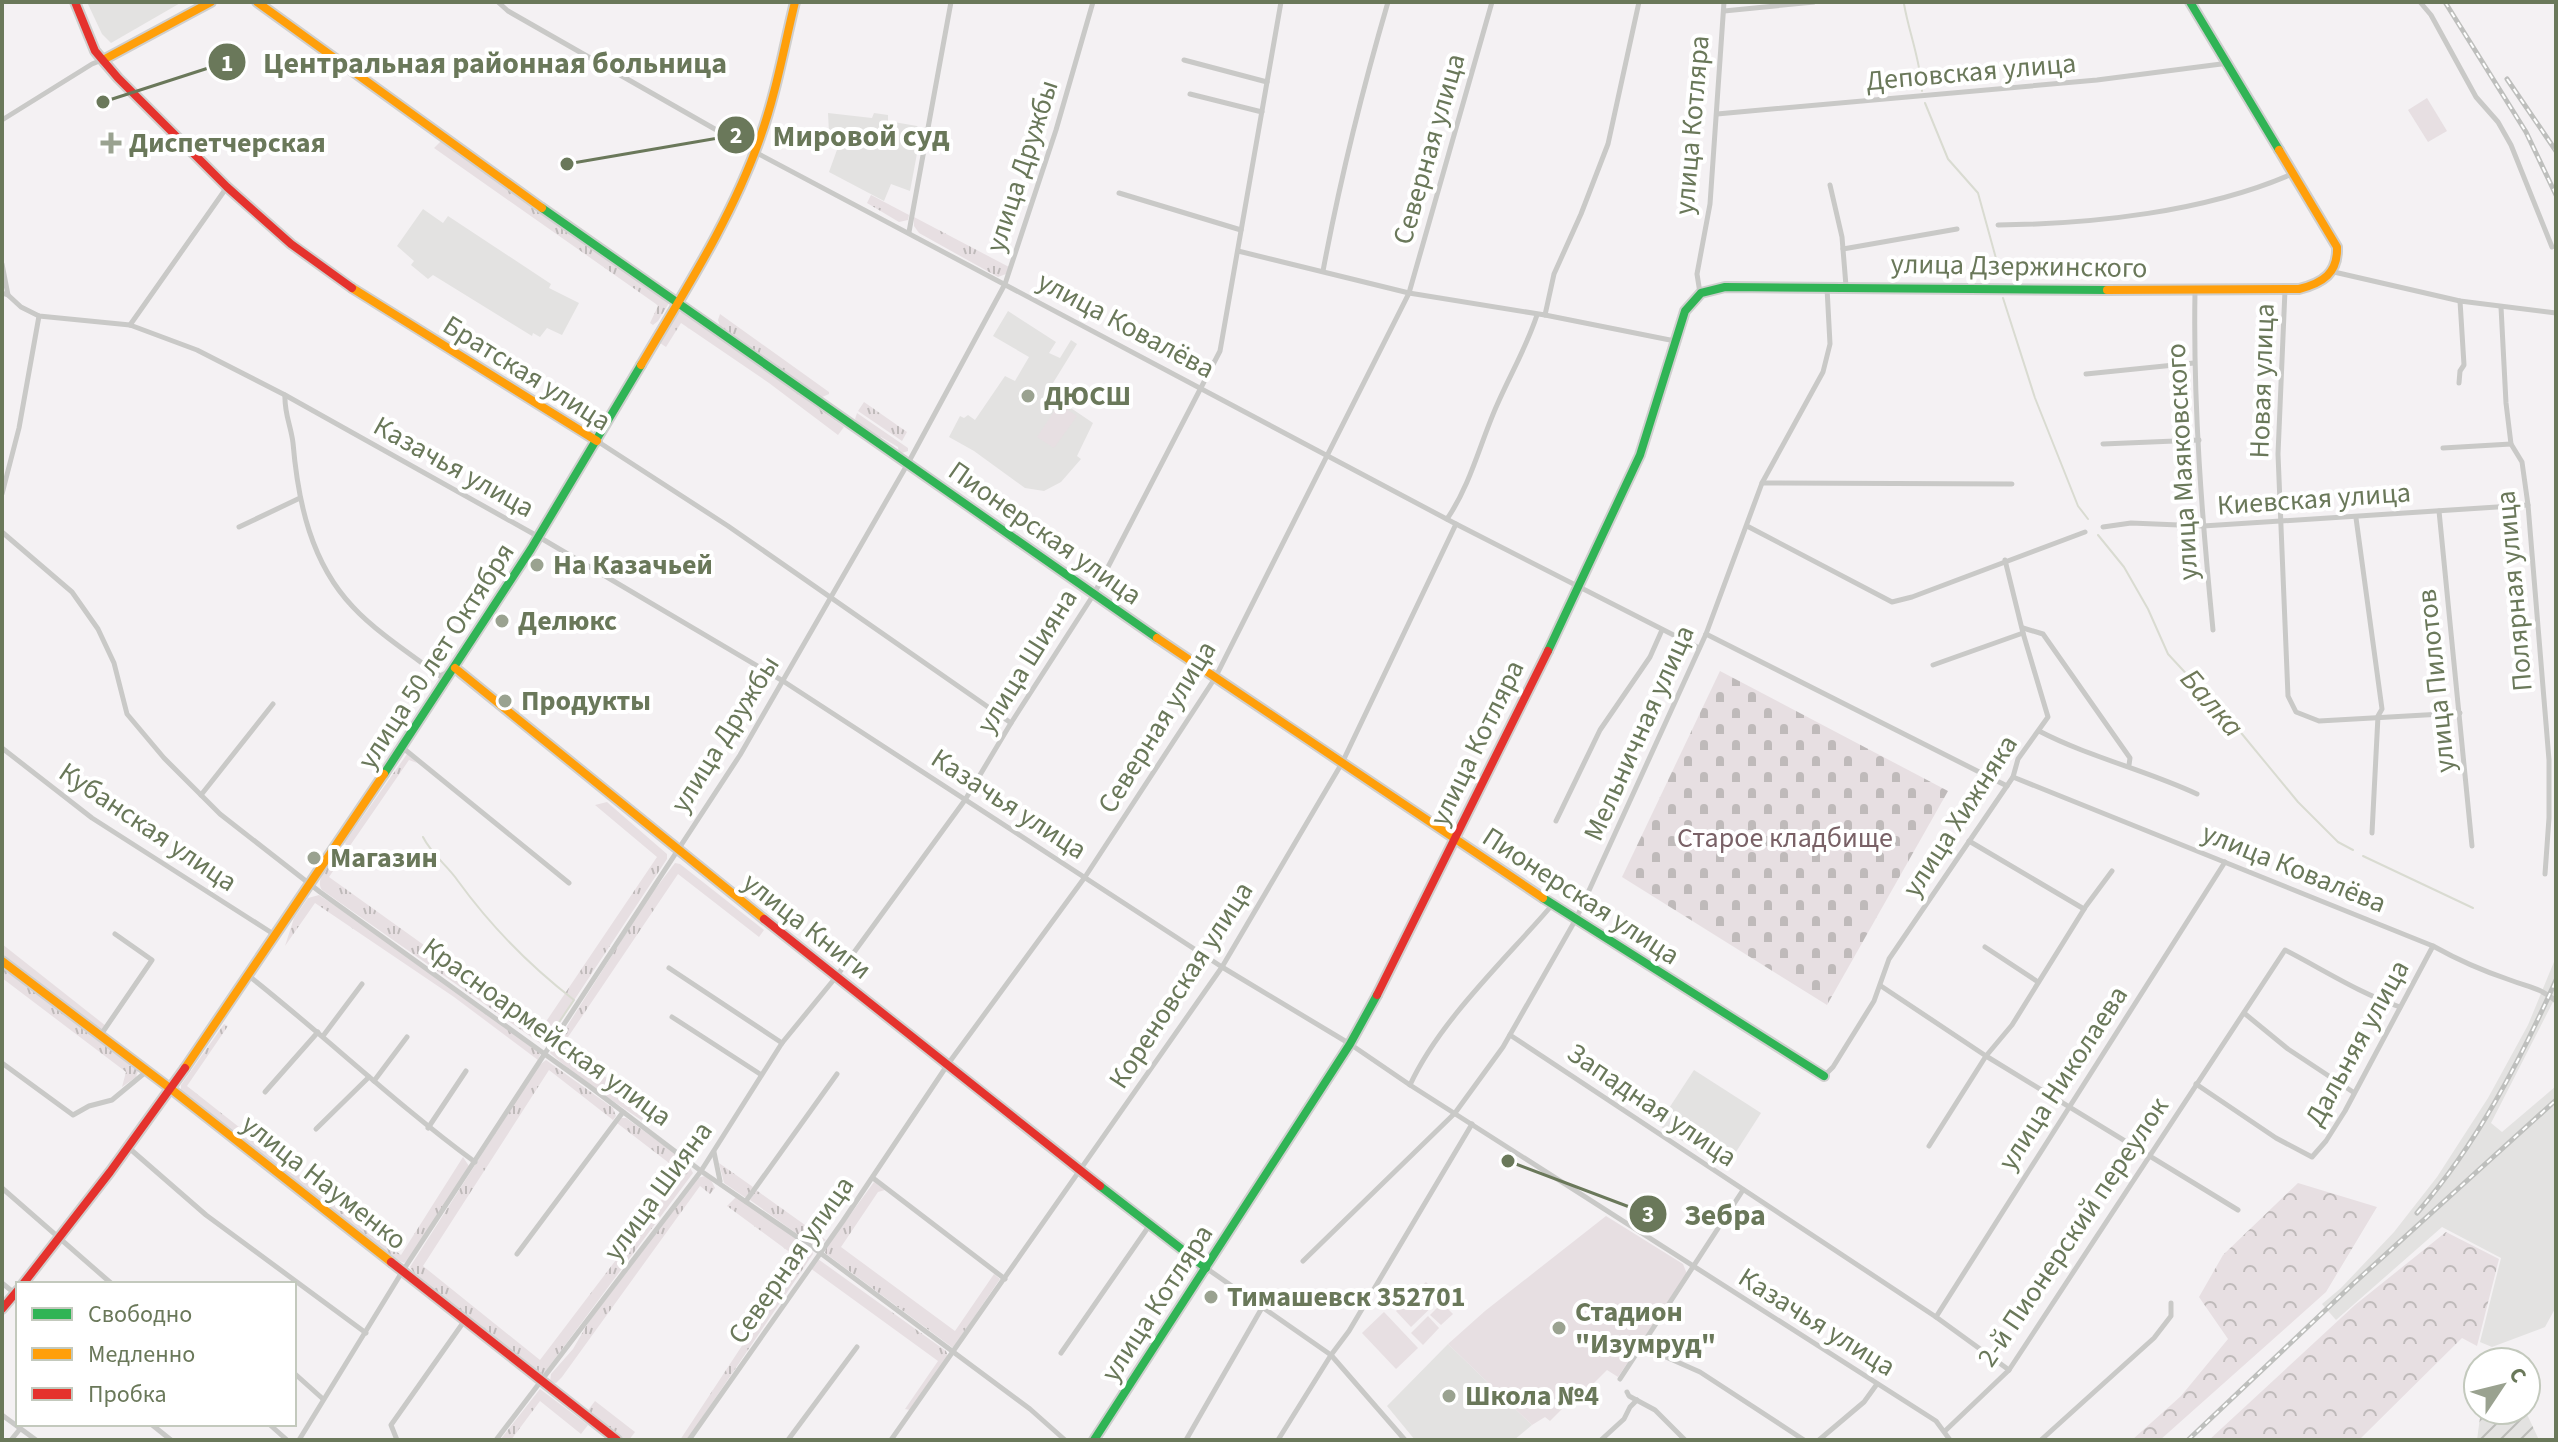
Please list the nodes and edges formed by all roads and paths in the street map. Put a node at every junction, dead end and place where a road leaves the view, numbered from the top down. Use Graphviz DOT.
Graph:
graph roads {
  1 [pos="75,2"];
  2 [pos="211,2"];
  3 [pos="257,2"];
  4 [pos="498,2"];
  5 [pos="795,2"];
  6 [pos="951,2"];
  7 [pos="1093,2"];
  8 [pos="1281,2"];
  9 [pos="1388,2"];
  10 [pos="1492,2"];
  11 [pos="1639,2"];
  12 [pos="1724,2"];
  13 [pos="1814,2"];
  14 [pos="2190,2"];
  15 [pos="2420,2"];
  16 [pos="1724,11"];
  17 [pos="103,60"];
  18 [pos="1184,60"];
  19 [pos="2229,63"];
  20 [pos="1267,82"];
  21 [pos="1190,94"];
  22 [pos="1262,112"];
  23 [pos="1717,114"];
  24 [pos="2,120"];
  25 [pos="755,152"];
  26 [pos="2292,174"];
  27 [pos="1830,185"];
  28 [pos="227,187"];
  29 [pos="1119,193"];
  30 [pos="1998,225"];
  31 [pos="1957,229"];
  32 [pos="1241,230"];
  33 [pos="909,232"];
  34 [pos="2552,247"];
  35 [pos="1843,249"];
  36 [pos="1238,251"];
  37 [pos="2,264"];
  38 [pos="1323,271"];
  39 [pos="2334,272"];
  40 [pos="1005,284"];
  41 [pos="1827,286"];
  42 [pos="1846,286"];
  43 [pos="2285,289"];
  44 [pos="2195,291"];
  45 [pos="1409,293"];
  46 [pos="1700,293"];
  47 [pos="5,294"];
  48 [pos="2460,301"];
  49 [pos="678,303"];
  50 [pos="2501,307"];
  51 [pos="2556,313"];
  52 [pos="1541,315"];
  53 [pos="39,316"];
  54 [pos="130,325"];
  55 [pos="1675,341"];
  56 [pos="2194,363"];
  57 [pos="2086,374"];
  58 [pos="2459,383"];
  59 [pos="1202,387"];
  60 [pos="285,395"];
  61 [pos="2199,440"];
  62 [pos="597,441"];
  63 [pos="2103,444"];
  64 [pos="2511,444"];
  65 [pos="2443,448"];
  66 [pos="1327,454"];
  67 [pos="907,465"];
  68 [pos="1762,483"];
  69 [pos="2012,484"];
  70 [pos="2,494"];
  71 [pos="300,498"];
  72 [pos="2528,505"];
  73 [pos="2439,511"];
  74 [pos="2356,518"];
  75 [pos="1447,519"];
  76 [pos="2281,522"];
  77 [pos="1456,524"];
  78 [pos="1747,526"];
  79 [pos="2203,526"];
  80 [pos="239,527"];
  81 [pos="2103,527"];
  82 [pos="2,532"];
  83 [pos="2085,532"];
  84 [pos="539,537"];
  85 [pos="2005,560"];
  86 [pos="1579,587"];
  87 [pos="1094,594"];
  88 [pos="830,597"];
  89 [pos="1662,630"];
  90 [pos="2213,630"];
  91 [pos="2023,631"];
  92 [pos="1706,634"];
  93 [pos="1699,648"];
  94 [pos="1933,665"];
  95 [pos="455,668"];
  96 [pos="1215,678"];
  97 [pos="783,681"];
  98 [pos="273,704"];
  99 [pos="2460,713"];
  100 [pos="2378,716"];
  101 [pos="1011,723"];
  102 [pos="2039,731"];
  103 [pos="2,748"];
  104 [pos="403,748"];
  105 [pos="1342,763"];
  106 [pos="2129,765"];
  107 [pos="2013,777"];
  108 [pos="2007,786"];
  109 [pos="2197,794"];
  110 [pos="201,795"];
  111 [pos="965,800"];
  112 [pos="1556,821"];
  113 [pos="2372,833"];
  114 [pos="1454,840"];
  115 [pos="1969,841"];
  116 [pos="2472,846"];
  117 [pos="676,850"];
  118 [pos="2225,862"];
  119 [pos="2112,871"];
  120 [pos="2545,874"];
  121 [pos="1085,877"];
  122 [pos="569,883"];
  123 [pos="311,884"];
  124 [pos="1553,904"];
  125 [pos="2084,909"];
  126 [pos="1576,919"];
  127 [pos="115,934"];
  128 [pos="275,935"];
  129 [pos="2433,946"];
  130 [pos="1985,947"];
  131 [pos="2,961"];
  132 [pos="1222,967"];
  133 [pos="669,968"];
  134 [pos="249,976"];
  135 [pos="836,977"];
  136 [pos="2038,982"];
  137 [pos="362,984"];
  138 [pos="1881,986"];
  139 [pos="2556,1001"];
  140 [pos="2400,1007"];
  141 [pos="2244,1013"];
  142 [pos="672,1017"];
  143 [pos="321,1034"];
  144 [pos="1510,1035"];
  145 [pos="100,1036"];
  146 [pos="407,1037"];
  147 [pos="782,1043"];
  148 [pos="1350,1044"];
  149 [pos="544,1053"];
  150 [pos="1986,1056"];
  151 [pos="2,1063"];
  152 [pos="948,1064"];
  153 [pos="147,1071"];
  154 [pos="466,1071"];
  155 [pos="760,1074"];
  156 [pos="837,1074"];
  157 [pos="1824,1076"];
  158 [pos="371,1079"];
  159 [pos="2196,1084"];
  160 [pos="1410,1085"];
  161 [pos="171,1089"];
  162 [pos="265,1092"];
  163 [pos="2353,1092"];
  164 [pos="2070,1106"];
  165 [pos="623,1112"];
  166 [pos="1455,1113"];
  167 [pos="1472,1124"];
  168 [pos="428,1128"];
  169 [pos="316,1129"];
  170 [pos="1929,1146"];
  171 [pos="129,1148"];
  172 [pos="714,1151"];
  173 [pos="2151,1156"];
  174 [pos="2312,1157"];
  175 [pos="475,1162"];
  176 [pos="701,1171"];
  177 [pos="1080,1171"];
  178 [pos="873,1177"];
  179 [pos="723,1186"];
  180 [pos="2,1188"];
  181 [pos="1743,1190"];
  182 [pos="746,1201"];
  183 [pos="2238,1210"];
  184 [pos="1149,1226"];
  185 [pos="61,1238"];
  186 [pos="819,1252"];
  187 [pos="517,1254"];
  188 [pos="1303,1261"];
  189 [pos="1693,1267"];
  190 [pos="1206,1268"];
  191 [pos="402,1272"];
  192 [pos="1005,1279"];
  193 [pos="25,1282"];
  194 [pos="110,1282"];
  195 [pos="16,1294"];
  196 [pos="2171,1303"];
  197 [pos="1263,1306"];
  198 [pos="2,1309"];
  199 [pos="1936,1317"];
  200 [pos="466,1320"];
  201 [pos="366,1333"];
  202 [pos="857,1347"];
  203 [pos="954,1353"];
  204 [pos="1061,1353"];
  205 [pos="1331,1355"];
  206 [pos="1666,1357"];
  207 [pos="2009,1370"];
  208 [pos="296,1375"];
  209 [pos="543,1379"];
  210 [pos="1620,1379"];
  211 [pos="1877,1384"];
  212 [pos="1627,1392"];
  213 [pos="323,1399"];
  214 [pos="1637,1400"];
  215 [pos="16,1426"];
  216 [pos="154,1426"];
  217 [pos="271,1426"];
  218 [pos="20,1429"];
  219 [pos="1945,1431"];
  220 [pos="11,1440"];
  221 [pos="36,1440"];
  222 [pos="171,1440"];
  223 [pos="287,1440"];
  224 [pos="299,1440"];
  225 [pos="397,1440"];
  226 [pos="496,1440"];
  227 [pos="617,1440"];
  228 [pos="689,1440"];
  229 [pos="788,1440"];
  230 [pos="891,1440"];
  231 [pos="1065,1440"];
  232 [pos="1094,1440"];
  233 [pos="1186,1440"];
  234 [pos="1278,1440"];
  235 [pos="1405,1440"];
  236 [pos="1601,1440"];
  237 [pos="1685,1440"];
  238 [pos="1804,1440"];
  239 [pos="1819,1440"];
  240 [pos="1950,1440"];
  241 [pos="2041,1440"];
  1 -- 17 [label="main road, Братская улица"];
  2 -- 17 [label="main road"];
  3 -- 49 [label="main road, Пионерская улица"];
  4 -- 25 [label="street, улица Ковалёва"];
  5 -- 25 [label="main road, улица 50 лет Октября"];
  6 -- 33 [label="street"];
  7 -- 40 [label="street, улица Дружбы"];
  8 -- 20 [label="street, улица Шияна"];
  9 -- 38 [label="street"];
  10 -- 45 [label="street, Северная улица"];
  11 -- 52 [label="street"];
  12 -- 16 [label="street, улица Котляра"];
  13 -- 16 [label="street"];
  14 -- 19 [label="main road"];
  15 -- 34 [label="street"];
  16 -- 23 [label="street, улица Котляра"];
  17 -- 24 [label="street"];
  17 -- 28 [label="main road, Братская улица"];
  18 -- 20 [label="street"];
  19 -- 23 [label="street, Деповская улица"];
  19 -- 26 [label="main road"];
  20 -- 22 [label="street, улица Шияна"];
  21 -- 22 [label="street"];
  22 -- 32 [label="street, улица Шияна"];
  23 -- 46 [label="street, улица Котляра"];
  25 -- 33 [label="street, улица Ковалёва"];
  25 -- 49 [label="main road, улица 50 лет Октября"];
  26 -- 30 [label="street"];
  26 -- 39 [label="main road"];
  27 -- 35 [label="street"];
  28 -- 54 [label="street"];
  28 -- 62 [label="main road, Братская улица"];
  29 -- 32 [label="street"];
  31 -- 35 [label="street"];
  32 -- 36 [label="street, улица Шияна"];
  33 -- 40 [label="street, улица Ковалёва"];
  35 -- 42 [label="street"];
  36 -- 38 [label="street"];
  36 -- 59 [label="street, улица Шияна"];
  37 -- 47 [label="street"];
  38 -- 45 [label="street"];
  39 -- 43 [label="main road, улица Дзержинского"];
  39 -- 48 [label="street"];
  40 -- 59 [label="street, улица Ковалёва"];
  40 -- 67 [label="street, улица Дружбы"];
  41 -- 42 [label="main road, улица Дзержинского"];
  41 -- 46 [label="main road, улица Дзержинского"];
  41 -- 68 [label="street, Мельничная улица"];
  42 -- 44 [label="main road, улица Дзержинского"];
  43 -- 44 [label="main road, улица Дзержинского"];
  43 -- 76 [label="street, Новая улица"];
  44 -- 56 [label="street, улица Маяковского"];
  45 -- 52 [label="street"];
  45 -- 66 [label="street, Северная улица"];
  46 -- 55 [label="main road, улица Котляра"];
  47 -- 53 [label="street, Казачья улица"];
  48 -- 50 [label="street"];
  48 -- 58 [label="street"];
  49 -- 62 [label="main road, улица 50 лет Октября"];
  49 -- 67 [label="main road, Пионерская улица"];
  50 -- 51 [label="street"];
  50 -- 64 [label="street, Полярная улица"];
  52 -- 55 [label="street"];
  52 -- 75 [label="street"];
  53 -- 54 [label="street, Казачья улица"];
  53 -- 70 [label="street"];
  54 -- 60 [label="street, Казачья улица"];
  55 -- 86 [label="main road, улица Котляра"];
  56 -- 57 [label="street"];
  56 -- 61 [label="street, улица Маяковского"];
  59 -- 66 [label="street, улица Ковалёва"];
  59 -- 87 [label="street, улица Шияна"];
  60 -- 71 [label="street, улица Книги"];
  60 -- 84 [label="street, Казачья улица"];
  61 -- 63 [label="street"];
  61 -- 79 [label="street, улица Маяковского"];
  62 -- 84 [label="main road, улица 50 лет Октября"];
  62 -- 88 [label="street, Братская улица"];
  64 -- 65 [label="street"];
  64 -- 72 [label="street, Полярная улица"];
  66 -- 75 [label="street, улица Ковалёва"];
  66 -- 96 [label="street, Северная улица"];
  67 -- 87 [label="main road, Пионерская улица"];
  67 -- 88 [label="street, улица Дружбы"];
  68 -- 69 [label="street"];
  68 -- 78 [label="street, Мельничная улица"];
  71 -- 80 [label="street"];
  71 -- 95 [label="street, улица Книги"];
  72 -- 73 [label="street, Киевская улица"];
  72 -- 120 [label="street, Полярная улица"];
  73 -- 74 [label="street, Киевская улица"];
  73 -- 99 [label="street, улица Пилотов"];
  74 -- 76 [label="street, Киевская улица"];
  74 -- 100 [label="street"];
  75 -- 77 [label="street, улица Ковалёва"];
  76 -- 79 [label="street, Киевская улица"];
  76 -- 100 [label="street, Новая улица"];
  77 -- 86 [label="street, улица Ковалёва"];
  77 -- 105 [label="street, Кореновская улица"];
  78 -- 85 [label="street"];
  78 -- 92 [label="street, Мельничная улица"];
  79 -- 81 [label="street, Киевская улица"];
  79 -- 90 [label="street, улица Маяковского"];
  82 -- 110 [label="street, Красноармейская улица"];
  83 -- 85 [label="street"];
  84 -- 95 [label="main road, улица 50 лет Октября"];
  84 -- 97 [label="street, Казачья улица"];
  85 -- 91 [label="street, улица Хижняка"];
  86 -- 89 [label="street, улица Ковалёва"];
  86 -- 114 [label="main road, улица Котляра"];
  87 -- 96 [label="main road, Пионерская улица"];
  87 -- 101 [label="street, улица Шияна"];
  88 -- 97 [label="street, улица Дружбы"];
  88 -- 101 [label="street, Братская улица"];
  89 -- 93 [label="street, улица Ковалёва"];
  89 -- 112 [label="street"];
  91 -- 94 [label="street"];
  91 -- 102 [label="street, улица Хижняка"];
  91 -- 106 [label="street"];
  92 -- 93 [label="street, Мельничная улица"];
  92 -- 108 [label="street"];
  93 -- 126 [label="street, Мельничная улица"];
  95 -- 104 [label="main road, улица 50 лет Октября"];
  95 -- 117 [label="main road, улица Книги"];
  96 -- 105 [label="main road, Пионерская улица"];
  96 -- 121 [label="street, Северная улица"];
  97 -- 111 [label="street, Казачья улица"];
  97 -- 117 [label="street, улица Дружбы"];
  98 -- 110 [label="street"];
  99 -- 100 [label="street"];
  99 -- 116 [label="street, улица Пилотов"];
  100 -- 113 [label="street"];
  101 -- 111 [label="street, улица Шияна"];
  102 -- 106 [label="street"];
  102 -- 107 [label="street, улица Хижняка"];
  103 -- 128 [label="street, Кубанская улица"];
  104 -- 122 [label="street"];
  104 -- 123 [label="main road, улица 50 лет Октября"];
  105 -- 114 [label="main road, Пионерская улица"];
  105 -- 132 [label="street, Кореновская улица"];
  106 -- 109 [label="street"];
  107 -- 108 [label="street, улица Хижняка"];
  107 -- 118 [label="street, улица Ковалёва"];
  108 -- 115 [label="street, улица Хижняка"];
  110 -- 123 [label="street, Красноармейская улица"];
  111 -- 121 [label="street, Казачья улица"];
  111 -- 135 [label="street, улица Шияна"];
  114 -- 124 [label="main road, Пионерская улица"];
  114 -- 148 [label="main road, улица Котляра"];
  115 -- 125 [label="street"];
  115 -- 138 [label="street, улица Хижняка"];
  117 -- 135 [label="main road, улица Книги"];
  117 -- 149 [label="street, улица Дружбы"];
  118 -- 129 [label="street, улица Ковалёва"];
  118 -- 164 [label="street, улица Николаева"];
  119 -- 125 [label="street"];
  121 -- 132 [label="street, Казачья улица"];
  121 -- 152 [label="street, Северная улица"];
  123 -- 128 [label="main road, улица 50 лет Октября"];
  123 -- 149 [label="street, Красноармейская улица"];
  124 -- 126 [label="main road, Пионерская улица"];
  124 -- 160 [label="street"];
  125 -- 136 [label="street"];
  126 -- 144 [label="street, Мельничная улица"];
  126 -- 157 [label="main road, Пионерская улица"];
  127 -- 145 [label="street"];
  128 -- 134 [label="main road, улица 50 лет Октября"];
  129 -- 139 [label="street, улица Ковалёва"];
  129 -- 140 [label="street, Дальняя улица"];
  130 -- 136 [label="street"];
  131 -- 145 [label="main road, улица Науменко"];
  132 -- 148 [label="street, Казачья улица"];
  132 -- 177 [label="street, Кореновская улица"];
  133 -- 147 [label="street"];
  134 -- 143 [label="street"];
  134 -- 161 [label="main road, улица 50 лет Октября"];
  135 -- 147 [label="street, улица Шияна"];
  135 -- 152 [label="main road, улица Книги"];
  136 -- 150 [label="street"];
  137 -- 143 [label="street"];
  138 -- 150 [label="street"];
  138 -- 157 [label="street, улица Хижняка"];
  140 -- 141 [label="street, 2-й Пионерский переулок"];
  140 -- 163 [label="street, Дальняя улица"];
  141 -- 159 [label="street, 2-й Пионерский переулок"];
  141 -- 163 [label="street"];
  142 -- 155 [label="street"];
  143 -- 158 [label="street"];
  143 -- 162 [label="street"];
  144 -- 166 [label="street, Мельничная улица"];
  144 -- 181 [label="street, Западная улица"];
  145 -- 153 [label="main road, улица Науменко"];
  146 -- 158 [label="street"];
  147 -- 155 [label="street, улица Шияна"];
  148 -- 160 [label="street, Казачья улица"];
  148 -- 190 [label="main road, улица Котляра"];
  149 -- 165 [label="street, Красноармейская улица"];
  149 -- 175 [label="street, улица Дружбы"];
  150 -- 164 [label="street"];
  150 -- 170 [label="street"];
  151 -- 153 [label="street"];
  152 -- 177 [label="main road, улица Книги"];
  152 -- 178 [label="street, Северная улица"];
  153 -- 161 [label="main road, улица Науменко"];
  154 -- 168 [label="street"];
  155 -- 172 [label="street, улица Шияна"];
  156 -- 182 [label="street"];
  158 -- 168 [label="street"];
  158 -- 169 [label="street"];
  159 -- 173 [label="street, 2-й Пионерский переулок"];
  159 -- 174 [label="street, 2-й Пионерский переулок"];
  160 -- 166 [label="street, Казачья улица"];
  161 -- 171 [label="main road, улица 50 лет Октября"];
  161 -- 191 [label="main road, улица Науменко"];
  163 -- 174 [label="street, Дальняя улица"];
  164 -- 173 [label="street"];
  164 -- 199 [label="street, улица Николаева"];
  165 -- 176 [label="street, Красноармейская улица"];
  165 -- 187 [label="street"];
  166 -- 167 [label="street, Казачья улица"];
  166 -- 188 [label="street, Мельничная улица"];
  167 -- 189 [label="street, Казачья улица"];
  167 -- 205 [label="street"];
  168 -- 175 [label="street"];
  171 -- 185 [label="main road, улица 50 лет Октября"];
  171 -- 201 [label="street"];
  172 -- 176 [label="street, улица Шияна"];
  172 -- 179 [label="street"];
  173 -- 183 [label="street"];
  173 -- 207 [label="street, 2-й Пионерский переулок"];
  175 -- 191 [label="street, улица Дружбы"];
  176 -- 179 [label="street, Красноармейская улица"];
  176 -- 209 [label="street, улица Шияна"];
  177 -- 184 [label="main road, улица Книги"];
  177 -- 192 [label="street, Кореновская улица"];
  178 -- 186 [label="street, Северная улица"];
  178 -- 192 [label="street"];
  179 -- 182 [label="street, Красноармейская улица"];
  180 -- 185 [label="street"];
  181 -- 189 [label="street"];
  181 -- 199 [label="street, Западная улица"];
  182 -- 186 [label="street, Красноармейская улица"];
  184 -- 190 [label="main road, улица Книги"];
  184 -- 204 [label="street"];
  185 -- 193 [label="main road, улица 50 лет Октября"];
  185 -- 194 [label="street"];
  186 -- 203 [label="street, Красноармейская улица"];
  186 -- 228 [label="street, Северная улица"];
  189 -- 210 [label="street"];
  189 -- 211 [label="street, Казачья улица"];
  190 -- 197 [label="street, улица Книги"];
  190 -- 232 [label="main road, улица Котляра"];
  191 -- 200 [label="main road, улица Науменко"];
  191 -- 201 [label="street, улица Дружбы"];
  192 -- 203 [label="street, Кореновская улица"];
  195 -- 198 [label="main road"];
  196 -- 241 [label="street"];
  197 -- 205 [label="street, улица Книги"];
  197 -- 233 [label="street"];
  199 -- 207 [label="street, Западная улица"];
  200 -- 209 [label="main road, улица Науменко"];
  200 -- 225 [label="street"];
  201 -- 213 [label="street, улица Дружбы"];
  202 -- 229 [label="street"];
  203 -- 230 [label="street, Кореновская улица"];
  203 -- 231 [label="street, Красноармейская улица"];
  205 -- 234 [label="street"];
  205 -- 235 [label="street, улица Книги"];
  206 -- 238 [label="street"];
  207 -- 219 [label="street, 2-й Пионерский переулок"];
  208 -- 213 [label="street"];
  209 -- 226 [label="street, улица Шияна"];
  209 -- 227 [label="main road, улица Науменко"];
  211 -- 219 [label="street, Казачья улица"];
  211 -- 239 [label="street"];
  212 -- 214 [label="street"];
  213 -- 224 [label="street, улица Дружбы"];
  214 -- 236 [label="street"];
  214 -- 237 [label="street"];
  215 -- 218 [label="street"];
  216 -- 222 [label="street"];
  217 -- 223 [label="street"];
  218 -- 220 [label="street"];
  218 -- 221 [label="street"];
  219 -- 240 [label="street, Казачья улица"];
}
